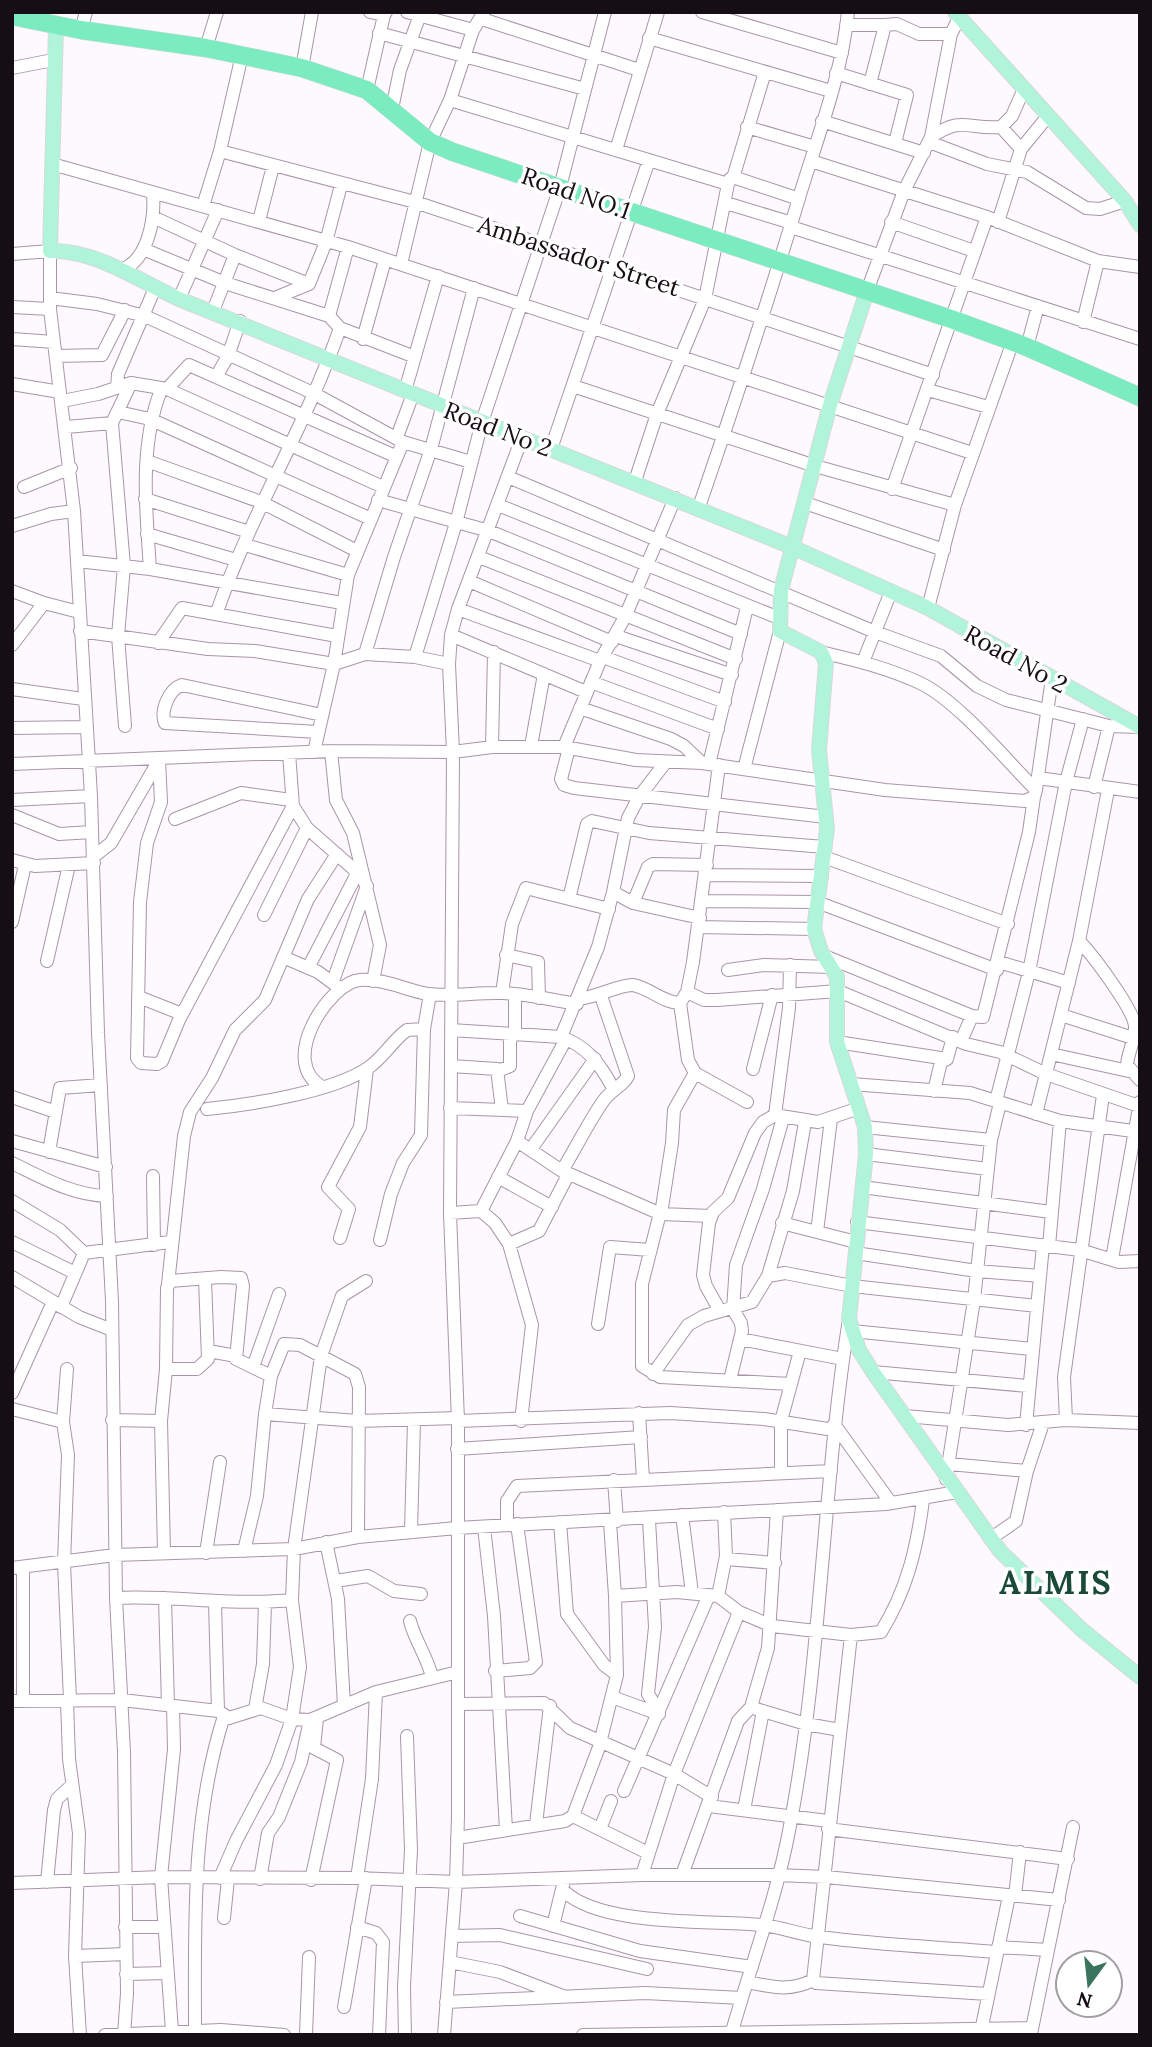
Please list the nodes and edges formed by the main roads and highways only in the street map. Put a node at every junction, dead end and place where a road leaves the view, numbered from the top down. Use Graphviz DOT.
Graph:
graph roads {
  1 [pos="17,15"];
  2 [pos="957,15"];
  3 [pos="56,26"];
  4 [pos="1140,225"];
  5 [pos="867,291"];
  6 [pos="1138,391"];
  7 [pos="792,547"];
  8 [pos="1140,727"];
  9 [pos="1140,1677"];
  1 -- 3 [label="highway, Road NO.1"];
  2 -- 4 [label="main road"];
  3 -- 5 [label="highway, Road NO.1"];
  3 -- 7 [label="main road, Road No 2"];
  5 -- 6 [label="highway, Road NO.1"];
  5 -- 7 [label="main road"];
  7 -- 8 [label="main road, Road No 2"];
  7 -- 9 [label="main road"];
}
